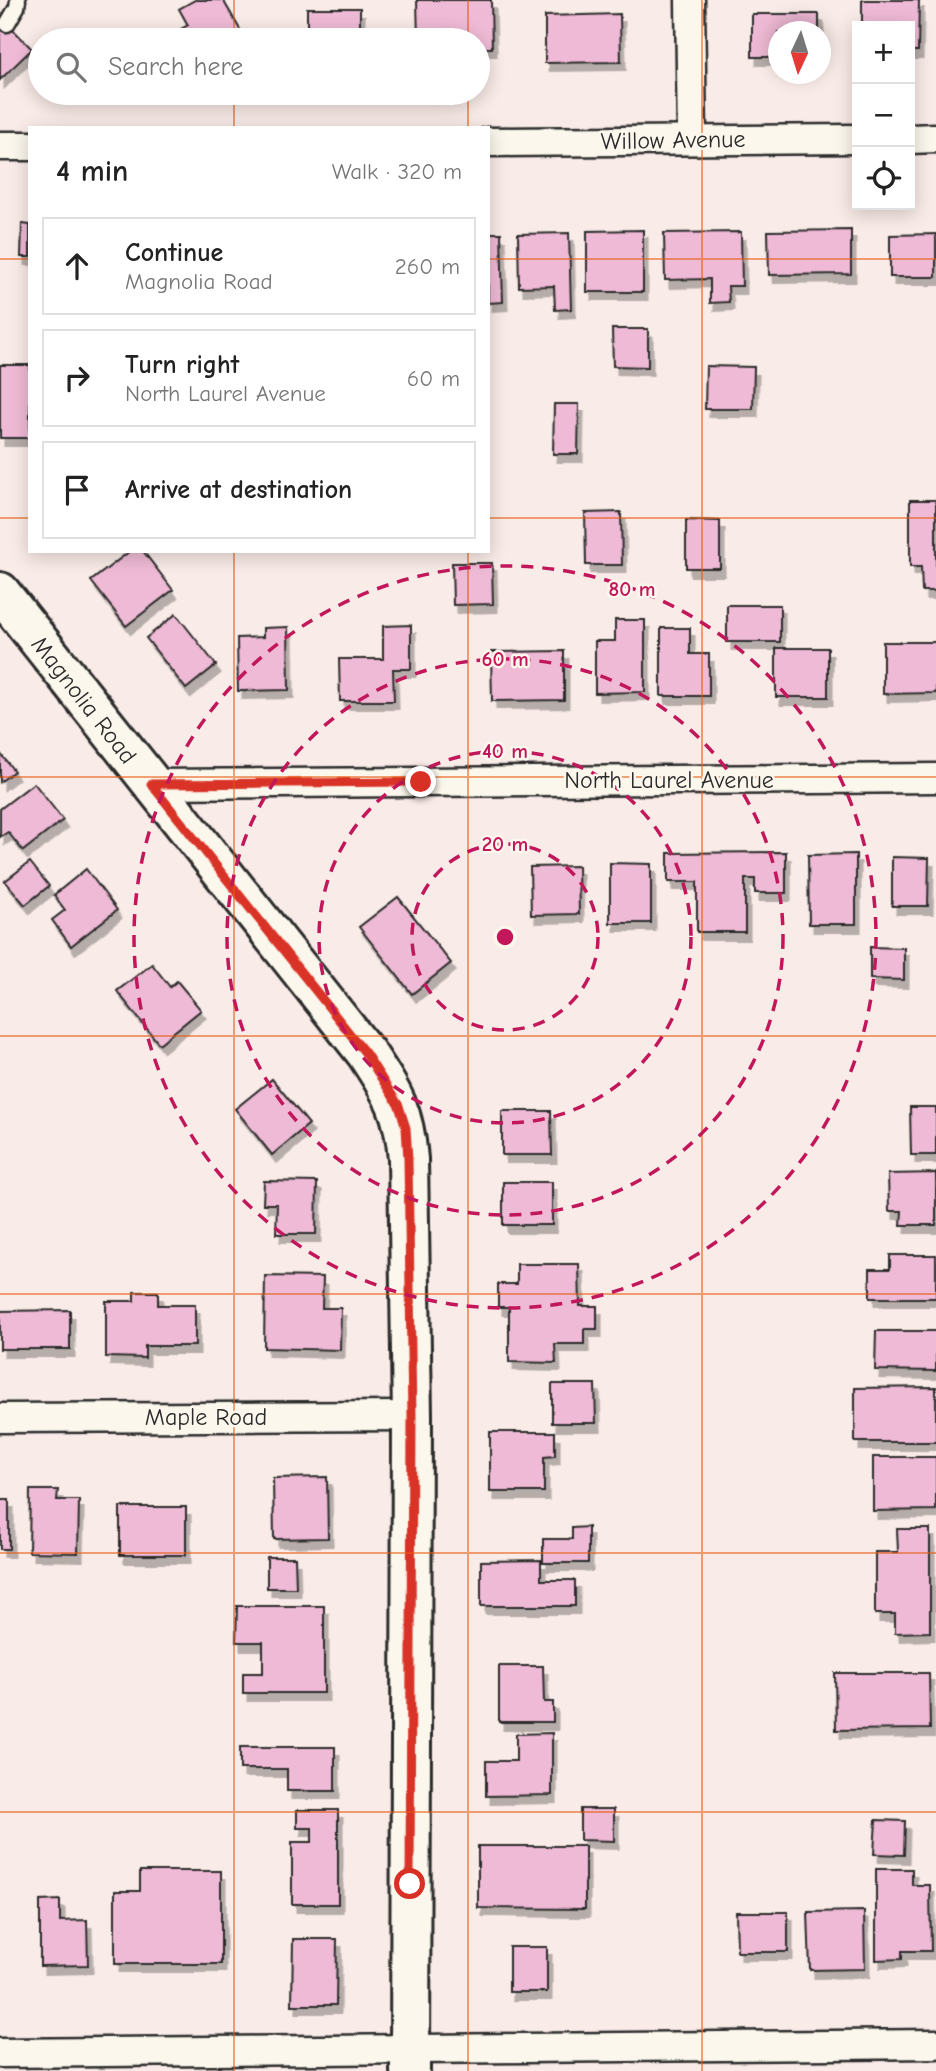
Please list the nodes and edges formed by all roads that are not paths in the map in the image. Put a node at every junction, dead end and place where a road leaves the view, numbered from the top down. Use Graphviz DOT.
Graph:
graph roads {
  1 [pos="18,0"];
  2 [pos="690,0"];
  3 [pos="7,24"];
  4 [pos="936,138"];
  5 [pos="852,139"];
  6 [pos="915,139"];
  7 [pos="692,140"];
  8 [pos="490,142"];
  9 [pos="0,146"];
  10 [pos="28,146"];
  11 [pos="0,592"];
  12 [pos="936,778"];
  13 [pos="151,784"];
  14 [pos="412,1416"];
  15 [pos="0,1418"];
  16 [pos="936,2044"];
  17 [pos="0,2053"];
  18 [pos="410,2060"];
  1 -- 3 [label="lane"];
  2 -- 7 [label="street"];
  4 -- 6 [label="street"];
  5 -- 7 [label="street, Willow Avenue"];
  7 -- 8 [label="street, Willow Avenue"];
  9 -- 10 [label="street"];
  11 -- 13 [label="street, Magnolia Road"];
  12 -- 13 [label="street, North Laurel Avenue"];
  13 -- 14 [label="street, Magnolia Road"];
  14 -- 15 [label="street, Maple Road"];
  14 -- 18 [label="street, Magnolia Road"];
  16 -- 18 [label="street"];
  17 -- 18 [label="street"];
}
